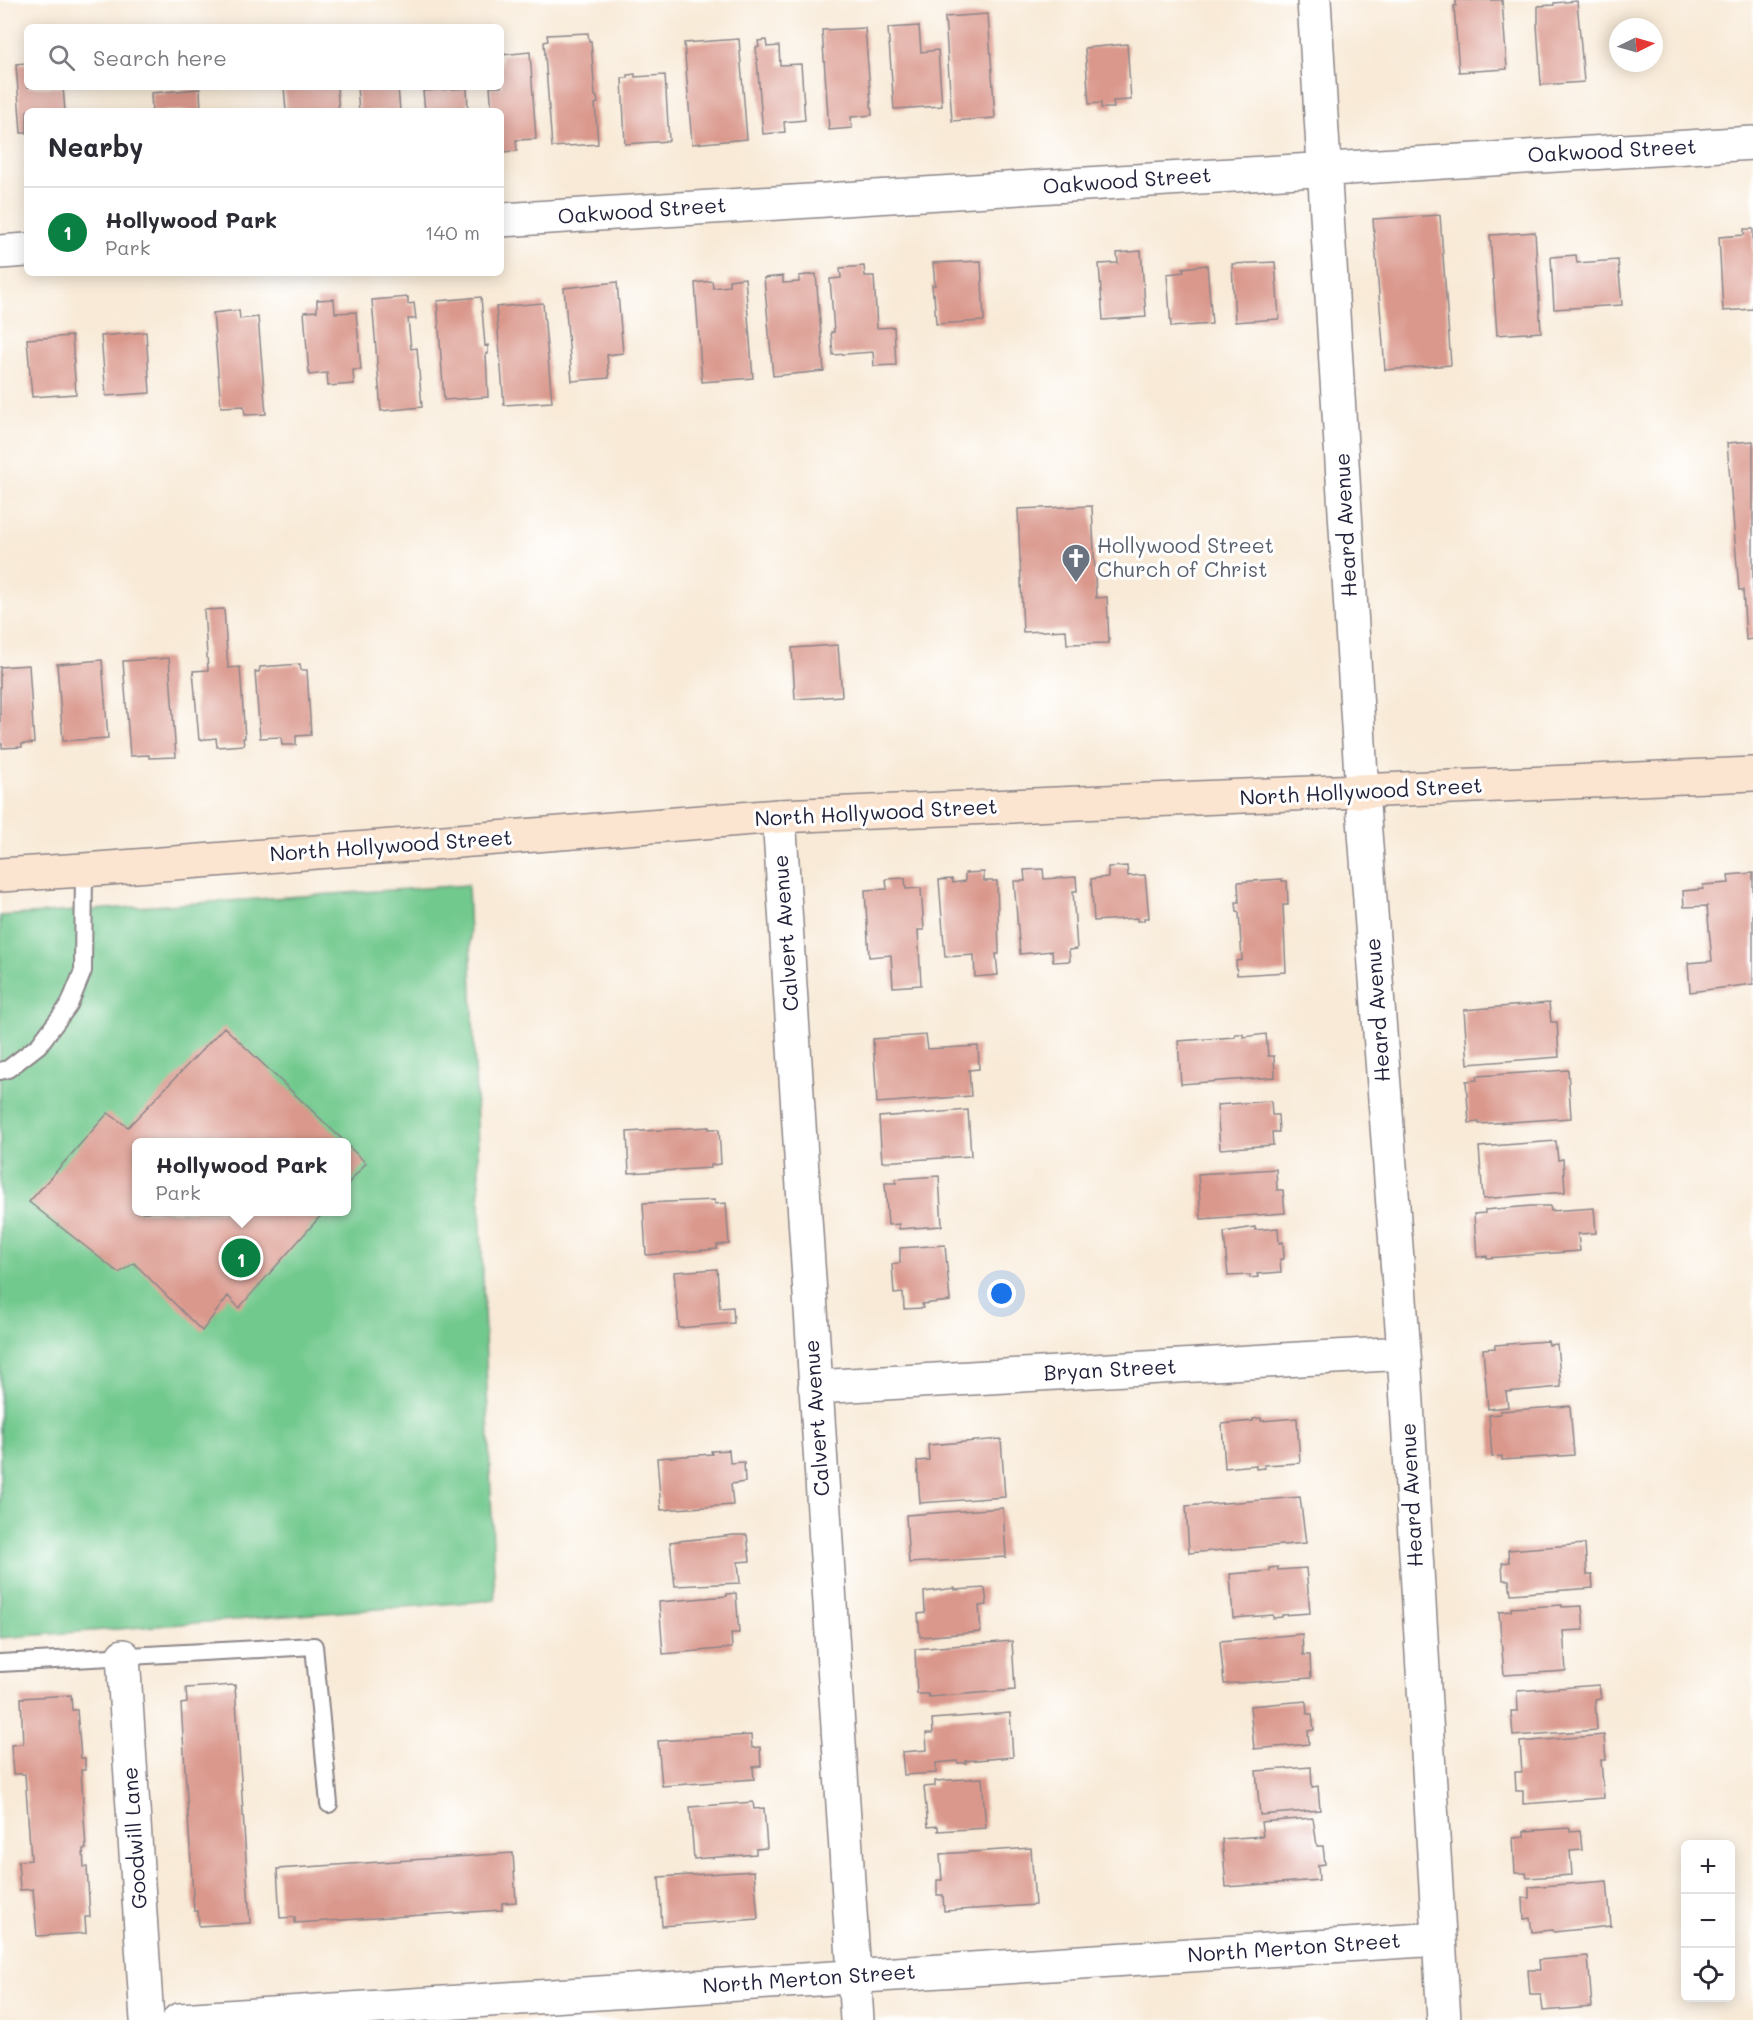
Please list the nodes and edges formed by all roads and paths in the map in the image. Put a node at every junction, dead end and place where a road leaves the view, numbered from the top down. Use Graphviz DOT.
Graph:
graph roads {
  1 [pos="1314,0"];
  2 [pos="1753,143"];
  3 [pos="1325,168"];
  4 [pos="504,220"];
  5 [pos="24,250"];
  6 [pos="0,252"];
  7 [pos="1753,774"];
  8 [pos="1362,792"];
  9 [pos="779,816"];
  10 [pos="84,870"];
  11 [pos="0,875"];
  12 [pos="0,1071"];
  13 [pos="1404,1353"];
  14 [pos="815,1387"];
  15 [pos="123,1656"];
  16 [pos="0,1662"];
  17 [pos="329,1804"];
  18 [pos="1439,1939"];
  19 [pos="854,1976"];
  20 [pos="147,2020"];
  21 [pos="179,2020"];
  22 [pos="856,2020"];
  23 [pos="1444,2020"];
  1 -- 3 [label="street, Heard Avenue"];
  2 -- 3 [label="street, Oakwood Street"];
  3 -- 4 [label="street, Oakwood Street"];
  3 -- 8 [label="street, Heard Avenue"];
  5 -- 6 [label="street"];
  7 -- 8 [label="main road, North Hollywood Street"];
  8 -- 9 [label="main road, North Hollywood Street"];
  8 -- 13 [label="street, Heard Avenue"];
  9 -- 10 [label="main road, North Hollywood Street"];
  9 -- 14 [label="street, Calvert Avenue"];
  10 -- 11 [label="main road, North Hollywood Street"];
  10 -- 12 [label="lane"];
  13 -- 14 [label="street, Bryan Street"];
  13 -- 18 [label="street, Heard Avenue"];
  14 -- 19 [label="street, Calvert Avenue"];
  15 -- 16 [label="lane"];
  15 -- 17 [label="lane"];
  15 -- 20 [label="street, Goodwill Lane"];
  18 -- 19 [label="street, North Merton Street"];
  18 -- 23 [label="street, Heard Avenue"];
  19 -- 21 [label="street, North Merton Street"];
  19 -- 22 [label="street, Calvert Avenue"];
}
